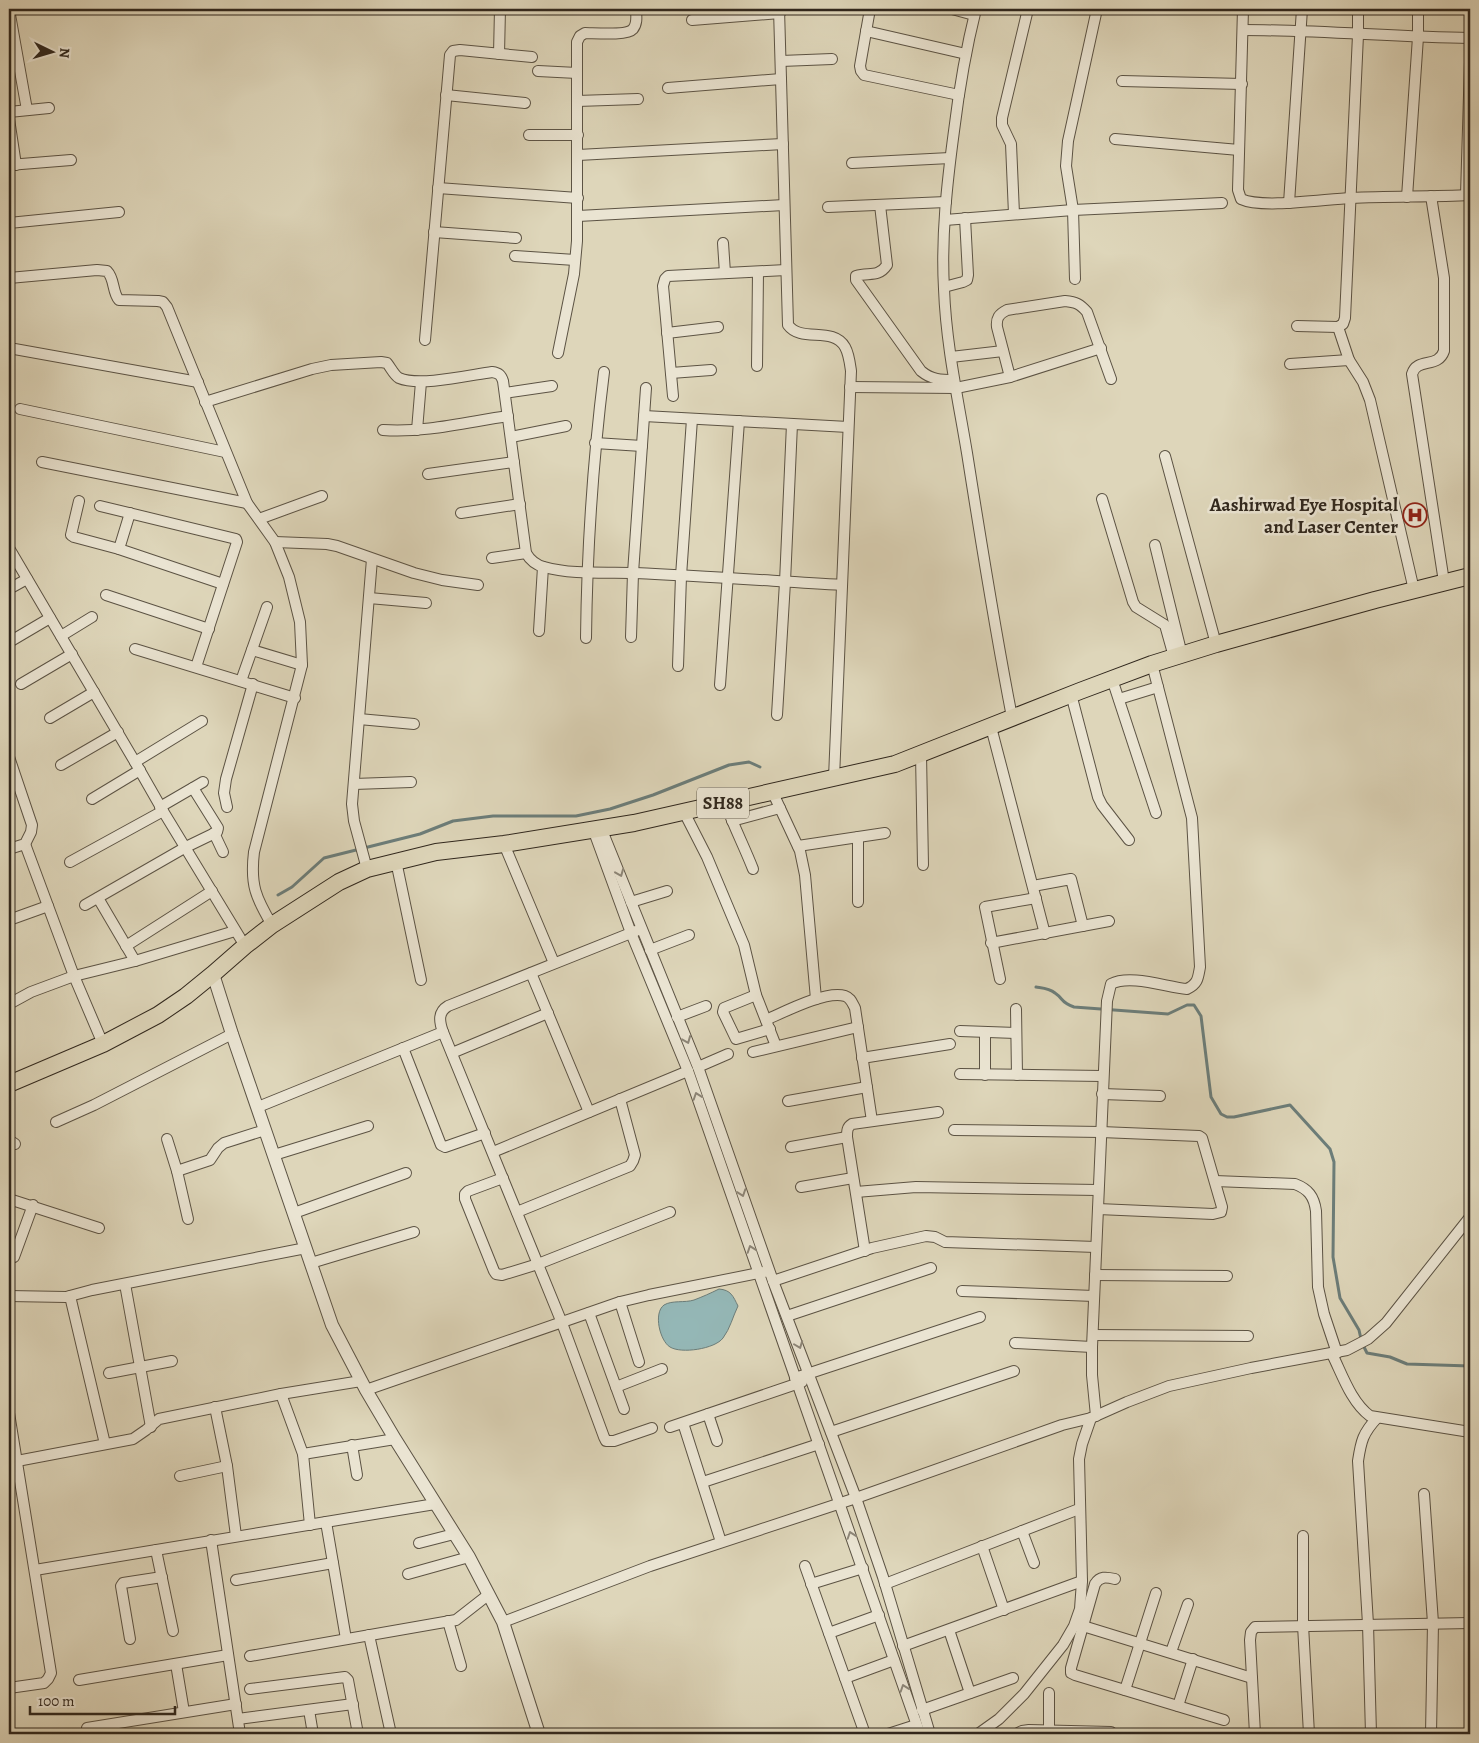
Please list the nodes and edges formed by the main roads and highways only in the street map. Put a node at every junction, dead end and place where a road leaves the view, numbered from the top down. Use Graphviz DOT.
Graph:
graph roads {
  1 [pos="1470,576"];
  2 [pos="9,1084"];
  1 -- 2 [label="main road, SH88"];
}
